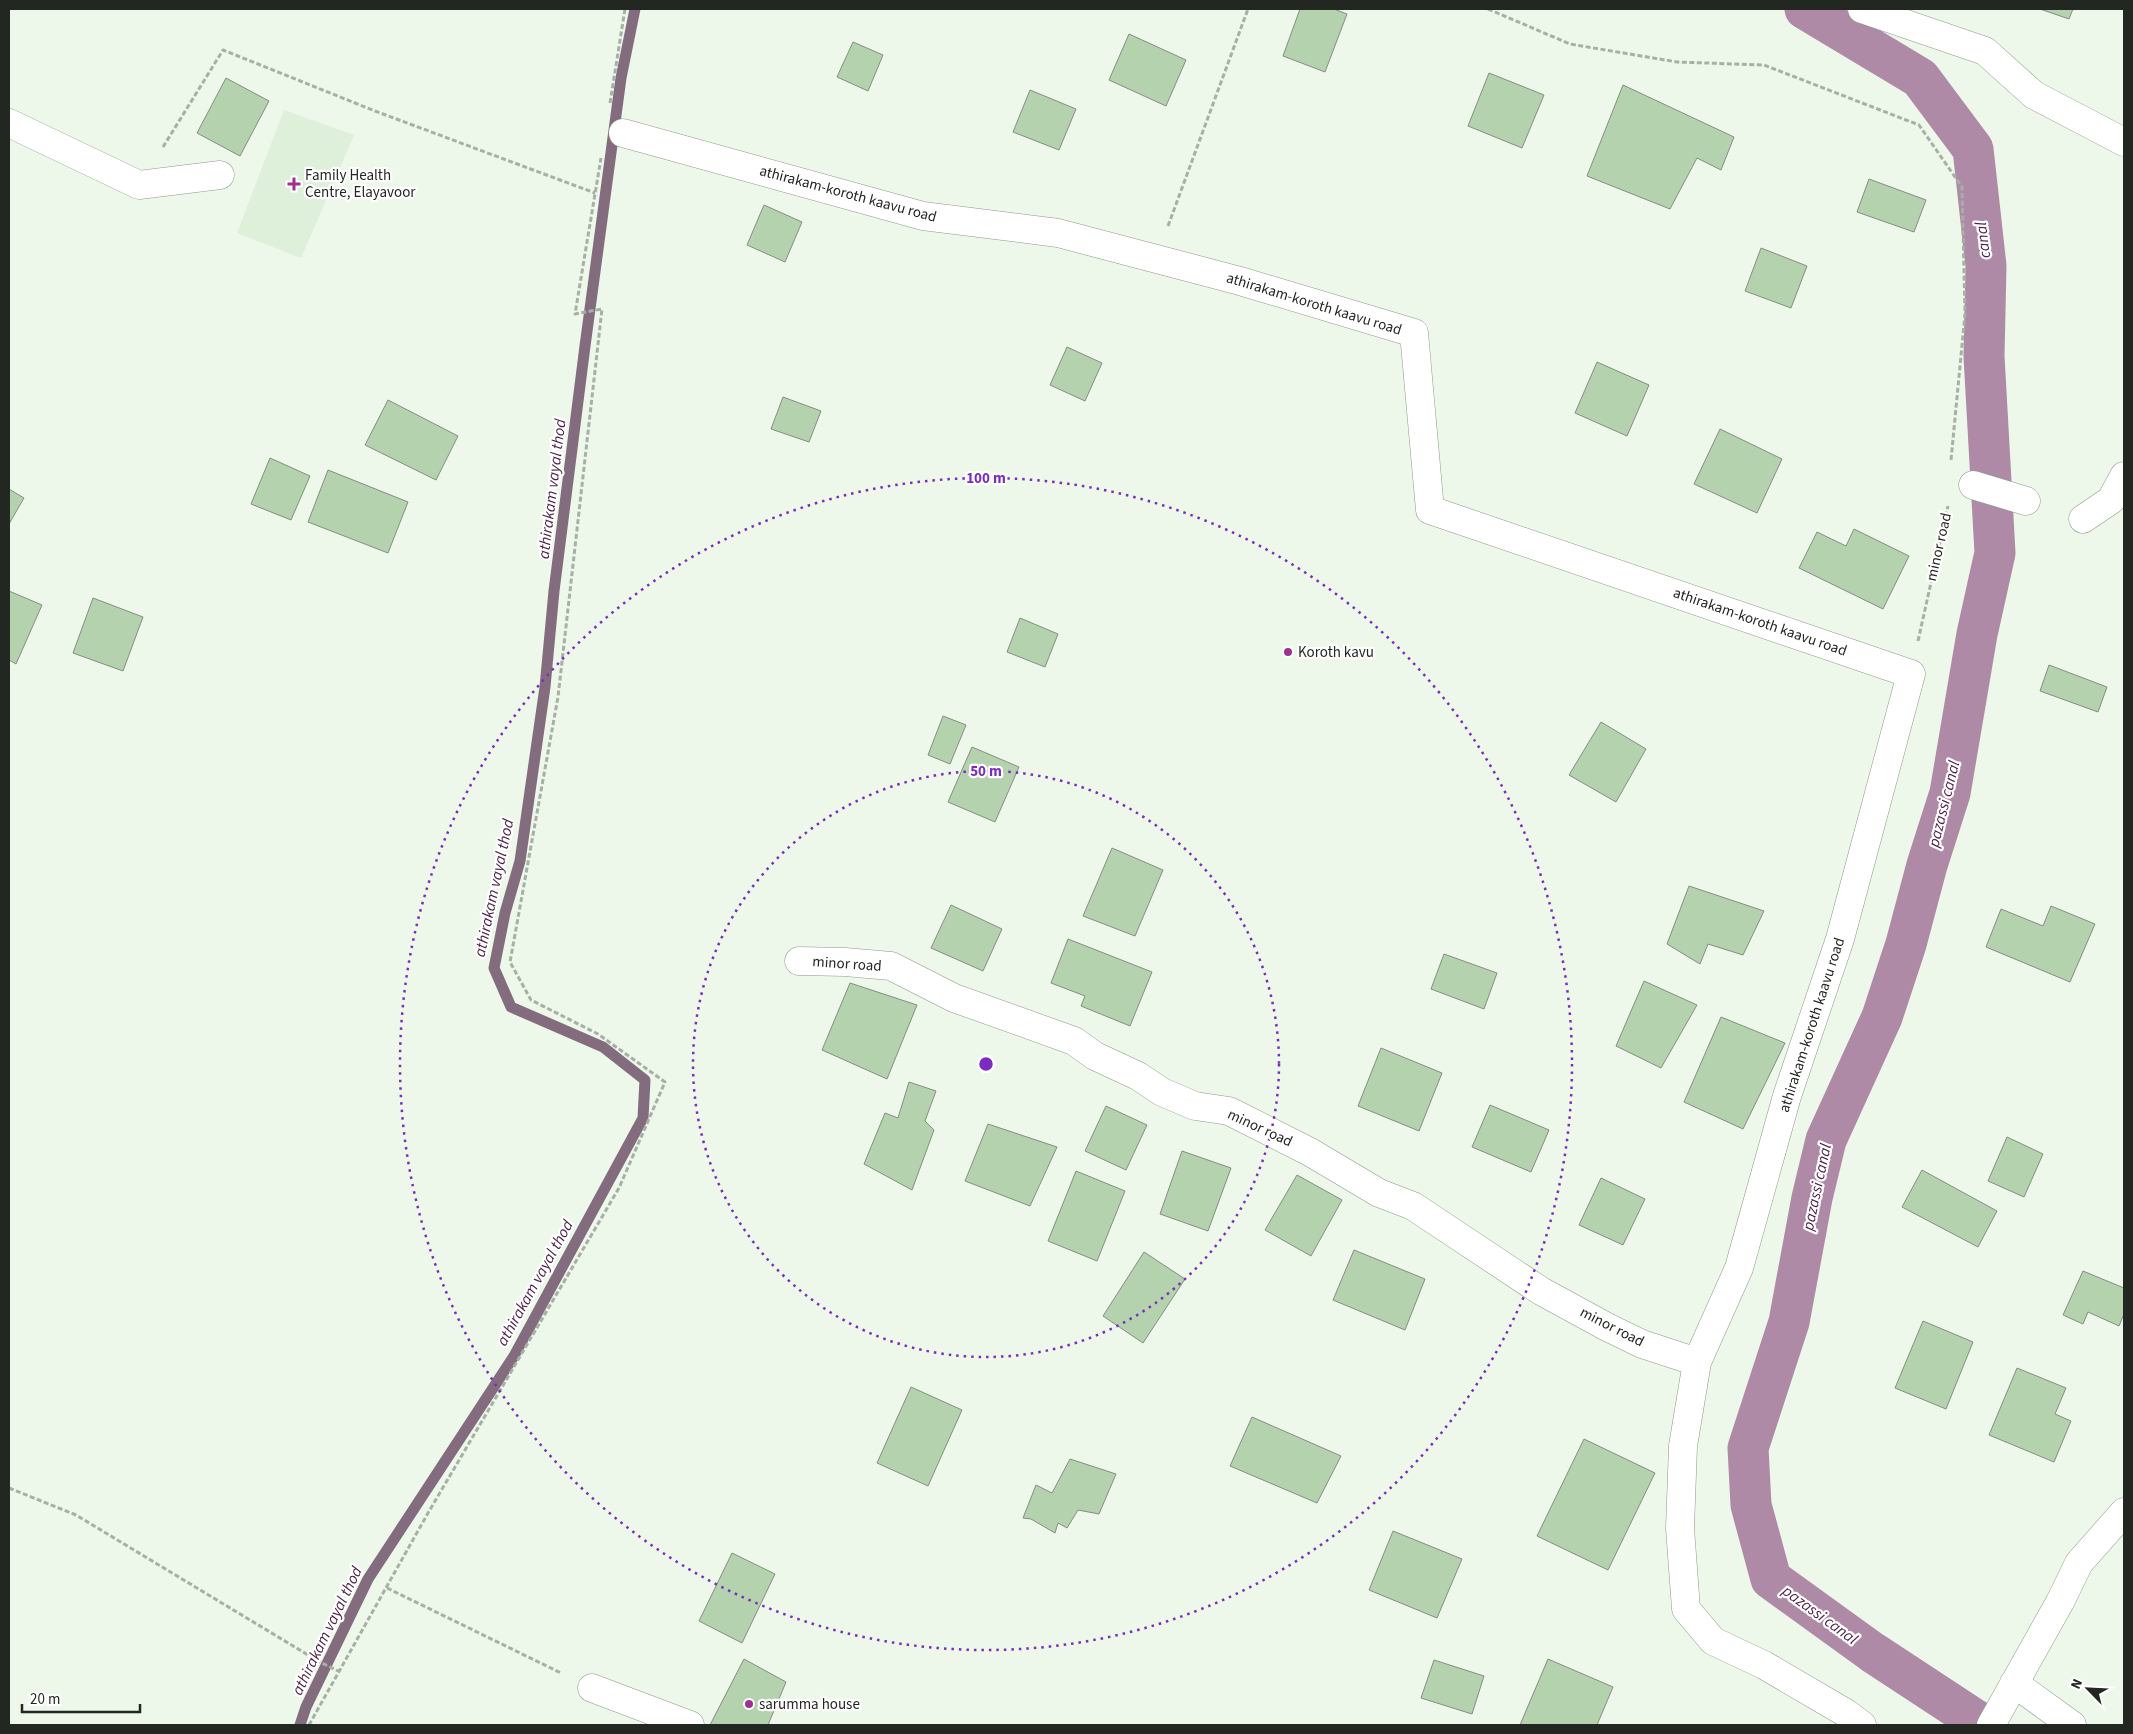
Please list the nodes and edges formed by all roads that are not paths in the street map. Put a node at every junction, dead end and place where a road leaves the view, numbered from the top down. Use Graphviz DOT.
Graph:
graph roads {
  1 [pos="1862,9"];
  2 [pos="9,124"];
  3 [pos="626,134"];
  4 [pos="2124,142"];
  5 [pos="220,175"];
  6 [pos="2124,476"];
  7 [pos="1973,485"];
  8 [pos="2026,501"];
  9 [pos="2083,519"];
  10 [pos="799,961"];
  11 [pos="1697,1362"];
  12 [pos="2124,1512"];
  13 [pos="2014,1683"];
  14 [pos="592,1688"];
  15 [pos="1993,1722"];
  16 [pos="690,1725"];
  17 [pos="1862,1725"];
  18 [pos="2072,1725"];
  1 -- 4 [label="street"];
  2 -- 5 [label="street"];
  3 -- 11 [label="street, athirakam-koroth kaavu road"];
  6 -- 9 [label="street"];
  7 -- 8 [label="street"];
  10 -- 11 [label="street, minor road"];
  11 -- 17 [label="street, athirakam-koroth kaavu road"];
  12 -- 13 [label="street"];
  13 -- 15 [label="street"];
  13 -- 18 [label="street"];
  14 -- 16 [label="street"];
}
